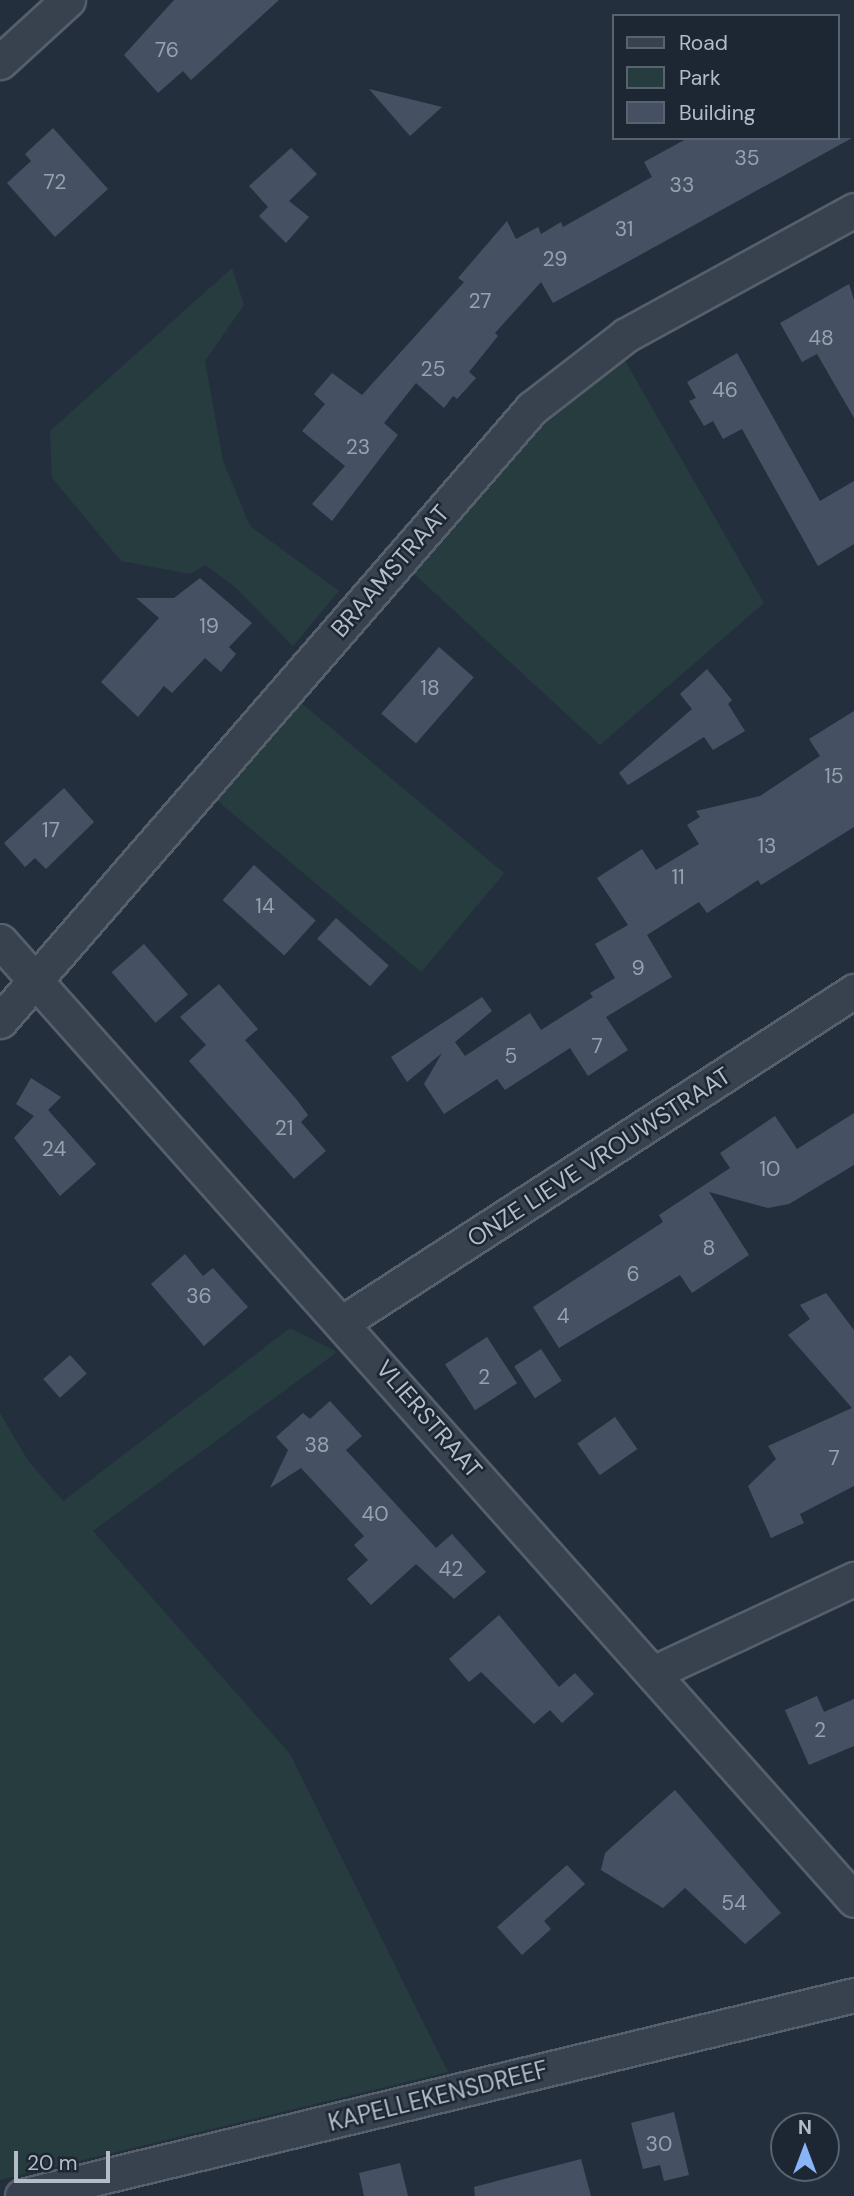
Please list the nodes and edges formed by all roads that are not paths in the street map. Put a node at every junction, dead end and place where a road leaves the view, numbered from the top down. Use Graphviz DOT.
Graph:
graph roads {
  1 [pos="68,0"];
  2 [pos="0,62"];
  3 [pos="854,209"];
  4 [pos="0,941"];
  5 [pos="34,980"];
  6 [pos="854,991"];
  7 [pos="0,1021"];
  8 [pos="343,1322"];
  9 [pos="854,1579"];
  10 [pos="653,1673"];
  11 [pos="854,1900"];
  12 [pos="854,1995"];
  13 [pos="22,2196"];
  1 -- 2 [label="street"];
  3 -- 5 [label="street, BRAAMSTRAAT"];
  4 -- 5 [label="street, VLIERSTRAAT"];
  5 -- 7 [label="street, BRAAMSTRAAT"];
  5 -- 8 [label="street, VLIERSTRAAT"];
  6 -- 8 [label="street, ONZE LIEVE VROUWSTRAAT"];
  8 -- 10 [label="street, VLIERSTRAAT"];
  9 -- 10 [label="street"];
  10 -- 11 [label="street, VLIERSTRAAT"];
  12 -- 13 [label="street, KAPELLEKENSDREEF"];
}
